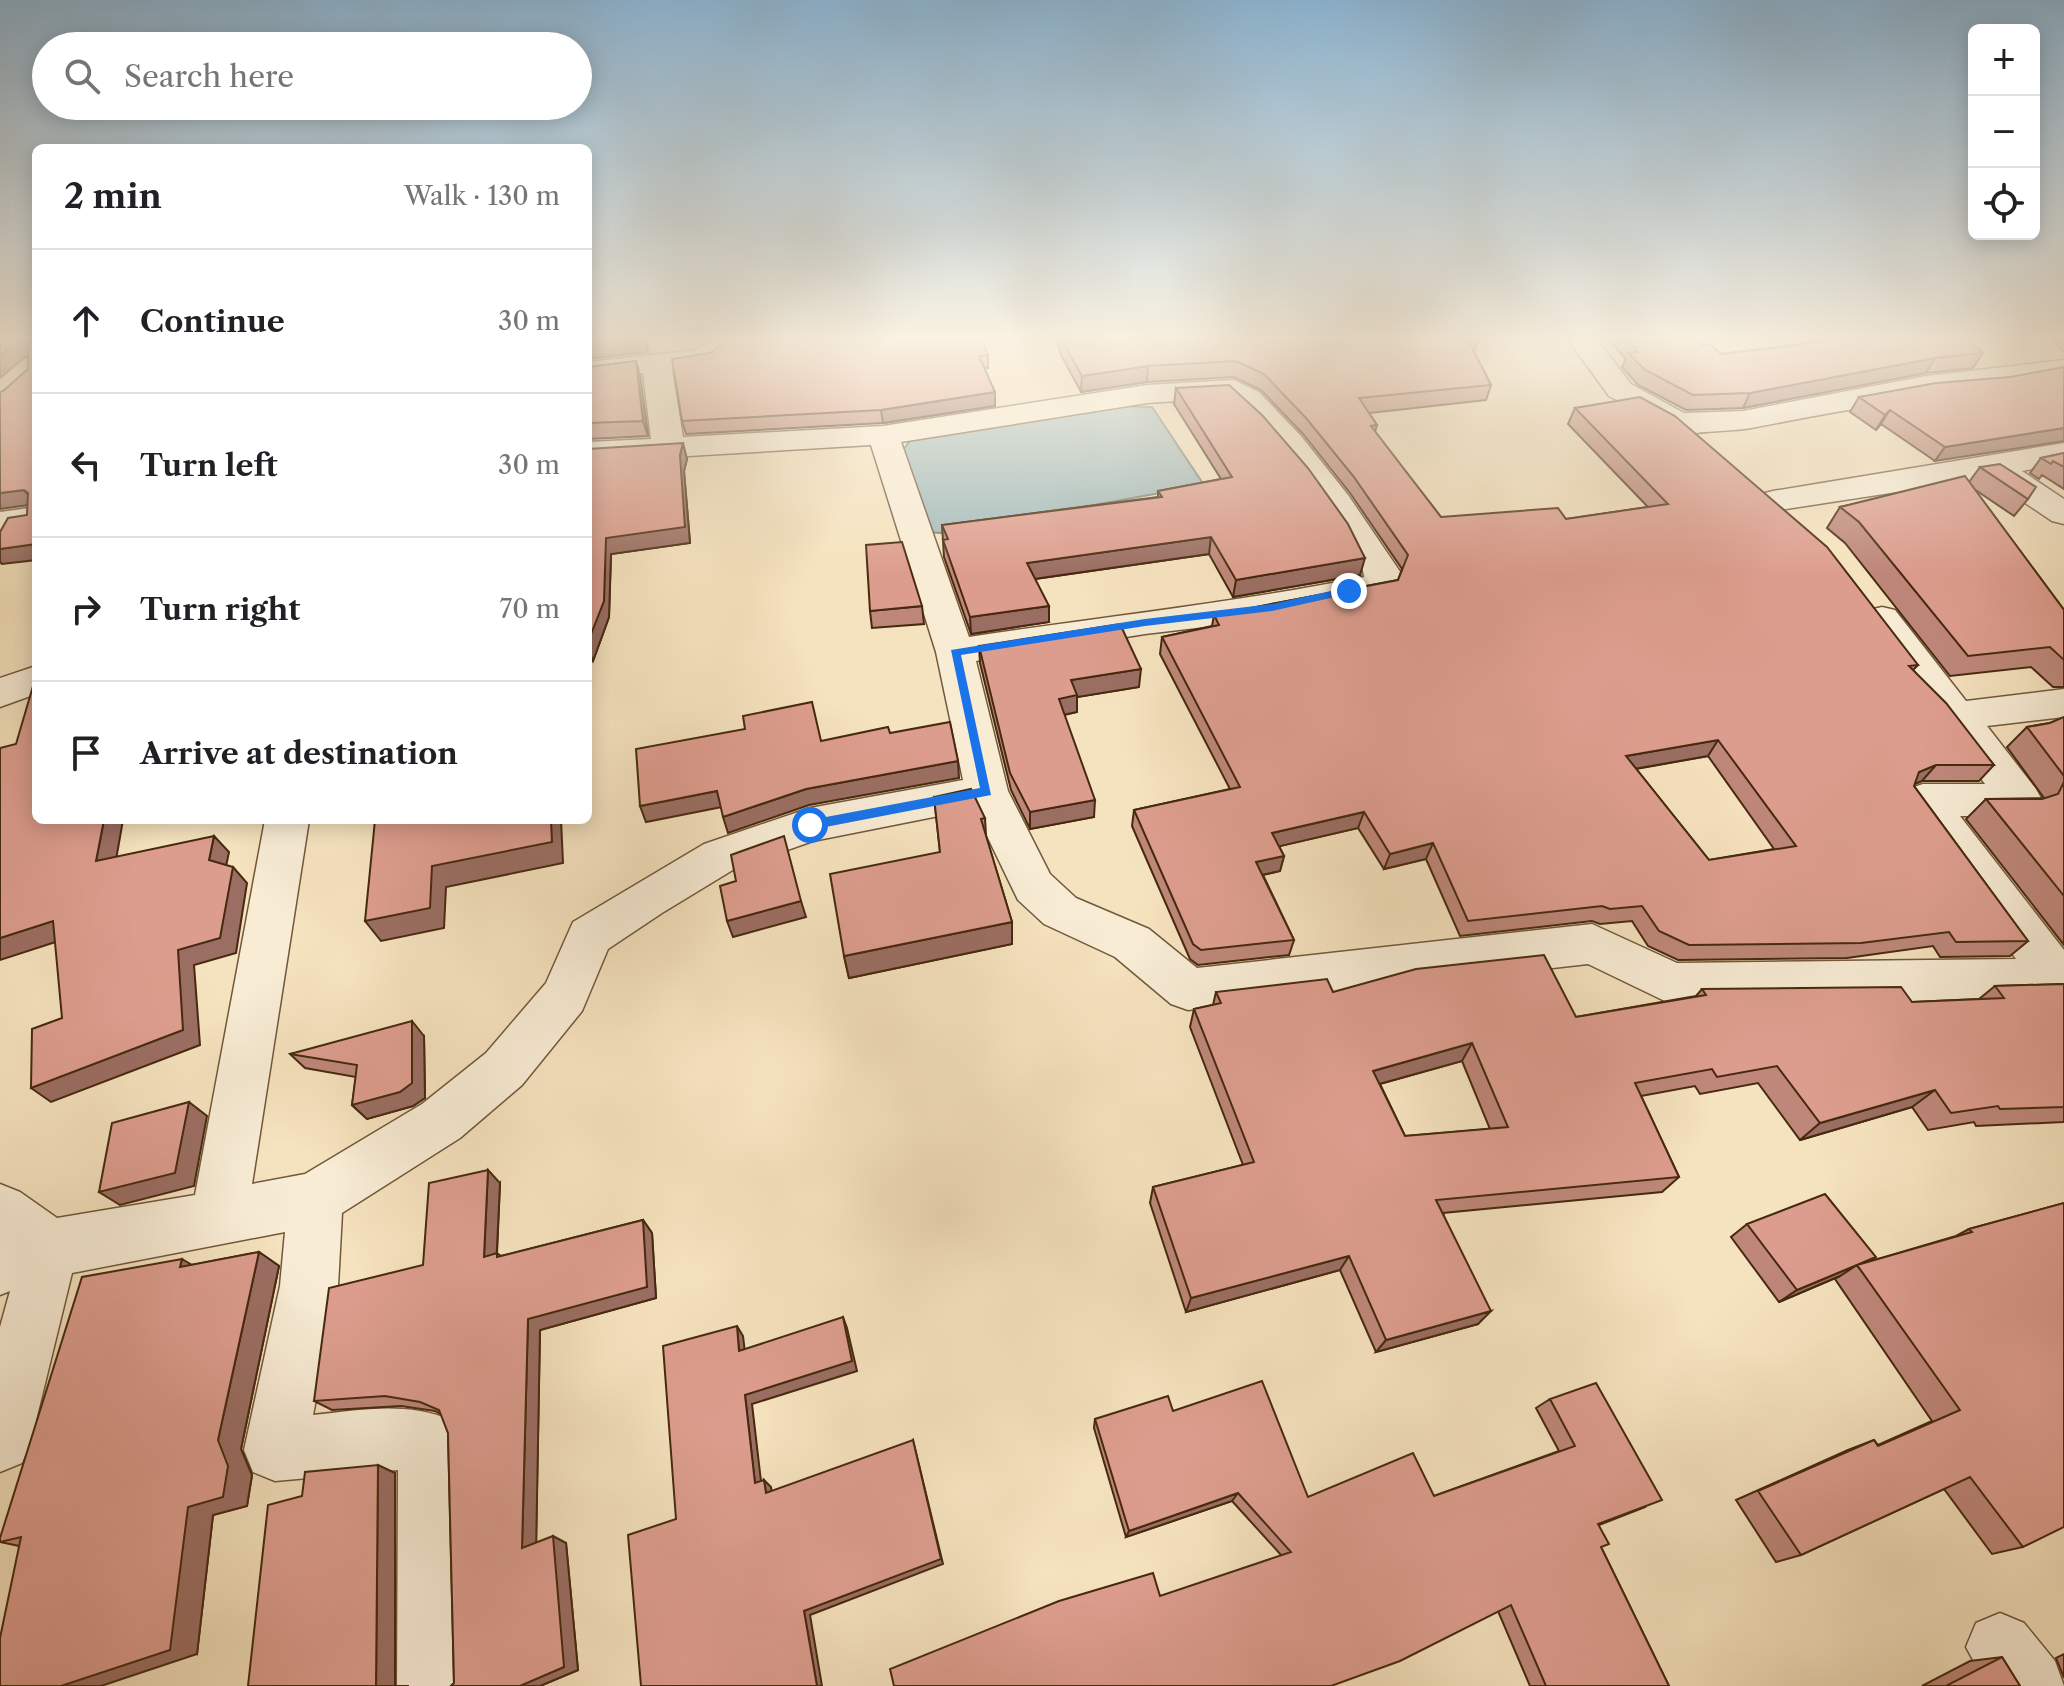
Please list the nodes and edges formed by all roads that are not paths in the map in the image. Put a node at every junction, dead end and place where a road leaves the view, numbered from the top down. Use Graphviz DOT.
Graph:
graph roads {
  1 [pos="662,416"];
  2 [pos="1007,416"];
  3 [pos="1266,416"];
  4 [pos="1668,416"];
  5 [pos="1766,416"];
  6 [pos="1680,422"];
  7 [pos="883,435"];
  8 [pos="668,445"];
  9 [pos="592,452"];
  10 [pos="1716,452"];
  11 [pos="2064,453"];
  12 [pos="1994,467"];
  13 [pos="2064,514"];
  14 [pos="32,518"];
  15 [pos="0,522"];
  16 [pos="1812,535"];
  17 [pos="1858,589"];
  18 [pos="955,652"];
  19 [pos="32,681"];
  20 [pos="0,693"];
  21 [pos="2064,703"];
  22 [pos="1956,716"];
  23 [pos="987,791"];
  24 [pos="286,824"];
  25 [pos="2061,980"];
  26 [pos="315,1199"];
  27 [pos="0,1211"];
  28 [pos="219,1218"];
  29 [pos="25,1256"];
  30 [pos="0,1441"];
  31 [pos="432,1686"];
  1 -- 8 [label="street"];
  2 -- 7 [label="street"];
  3 -- 18 [label="street"];
  4 -- 6 [label="street"];
  5 -- 6 [label="street"];
  6 -- 10 [label="street"];
  7 -- 8 [label="street"];
  7 -- 18 [label="street"];
  8 -- 9 [label="street"];
  11 -- 12 [label="street"];
  12 -- 13 [label="street"];
  12 -- 16 [label="street"];
  14 -- 15 [label="street"];
  17 -- 22 [label="street"];
  18 -- 23 [label="street"];
  19 -- 20 [label="street"];
  21 -- 22 [label="street"];
  22 -- 25 [label="street"];
  23 -- 25 [label="street"];
  23 -- 26 [label="street"];
  24 -- 28 [label="street"];
  26 -- 28 [label="street"];
  26 -- 31 [label="street"];
  27 -- 29 [label="street"];
  28 -- 29 [label="street"];
  29 -- 30 [label="street"];
}
